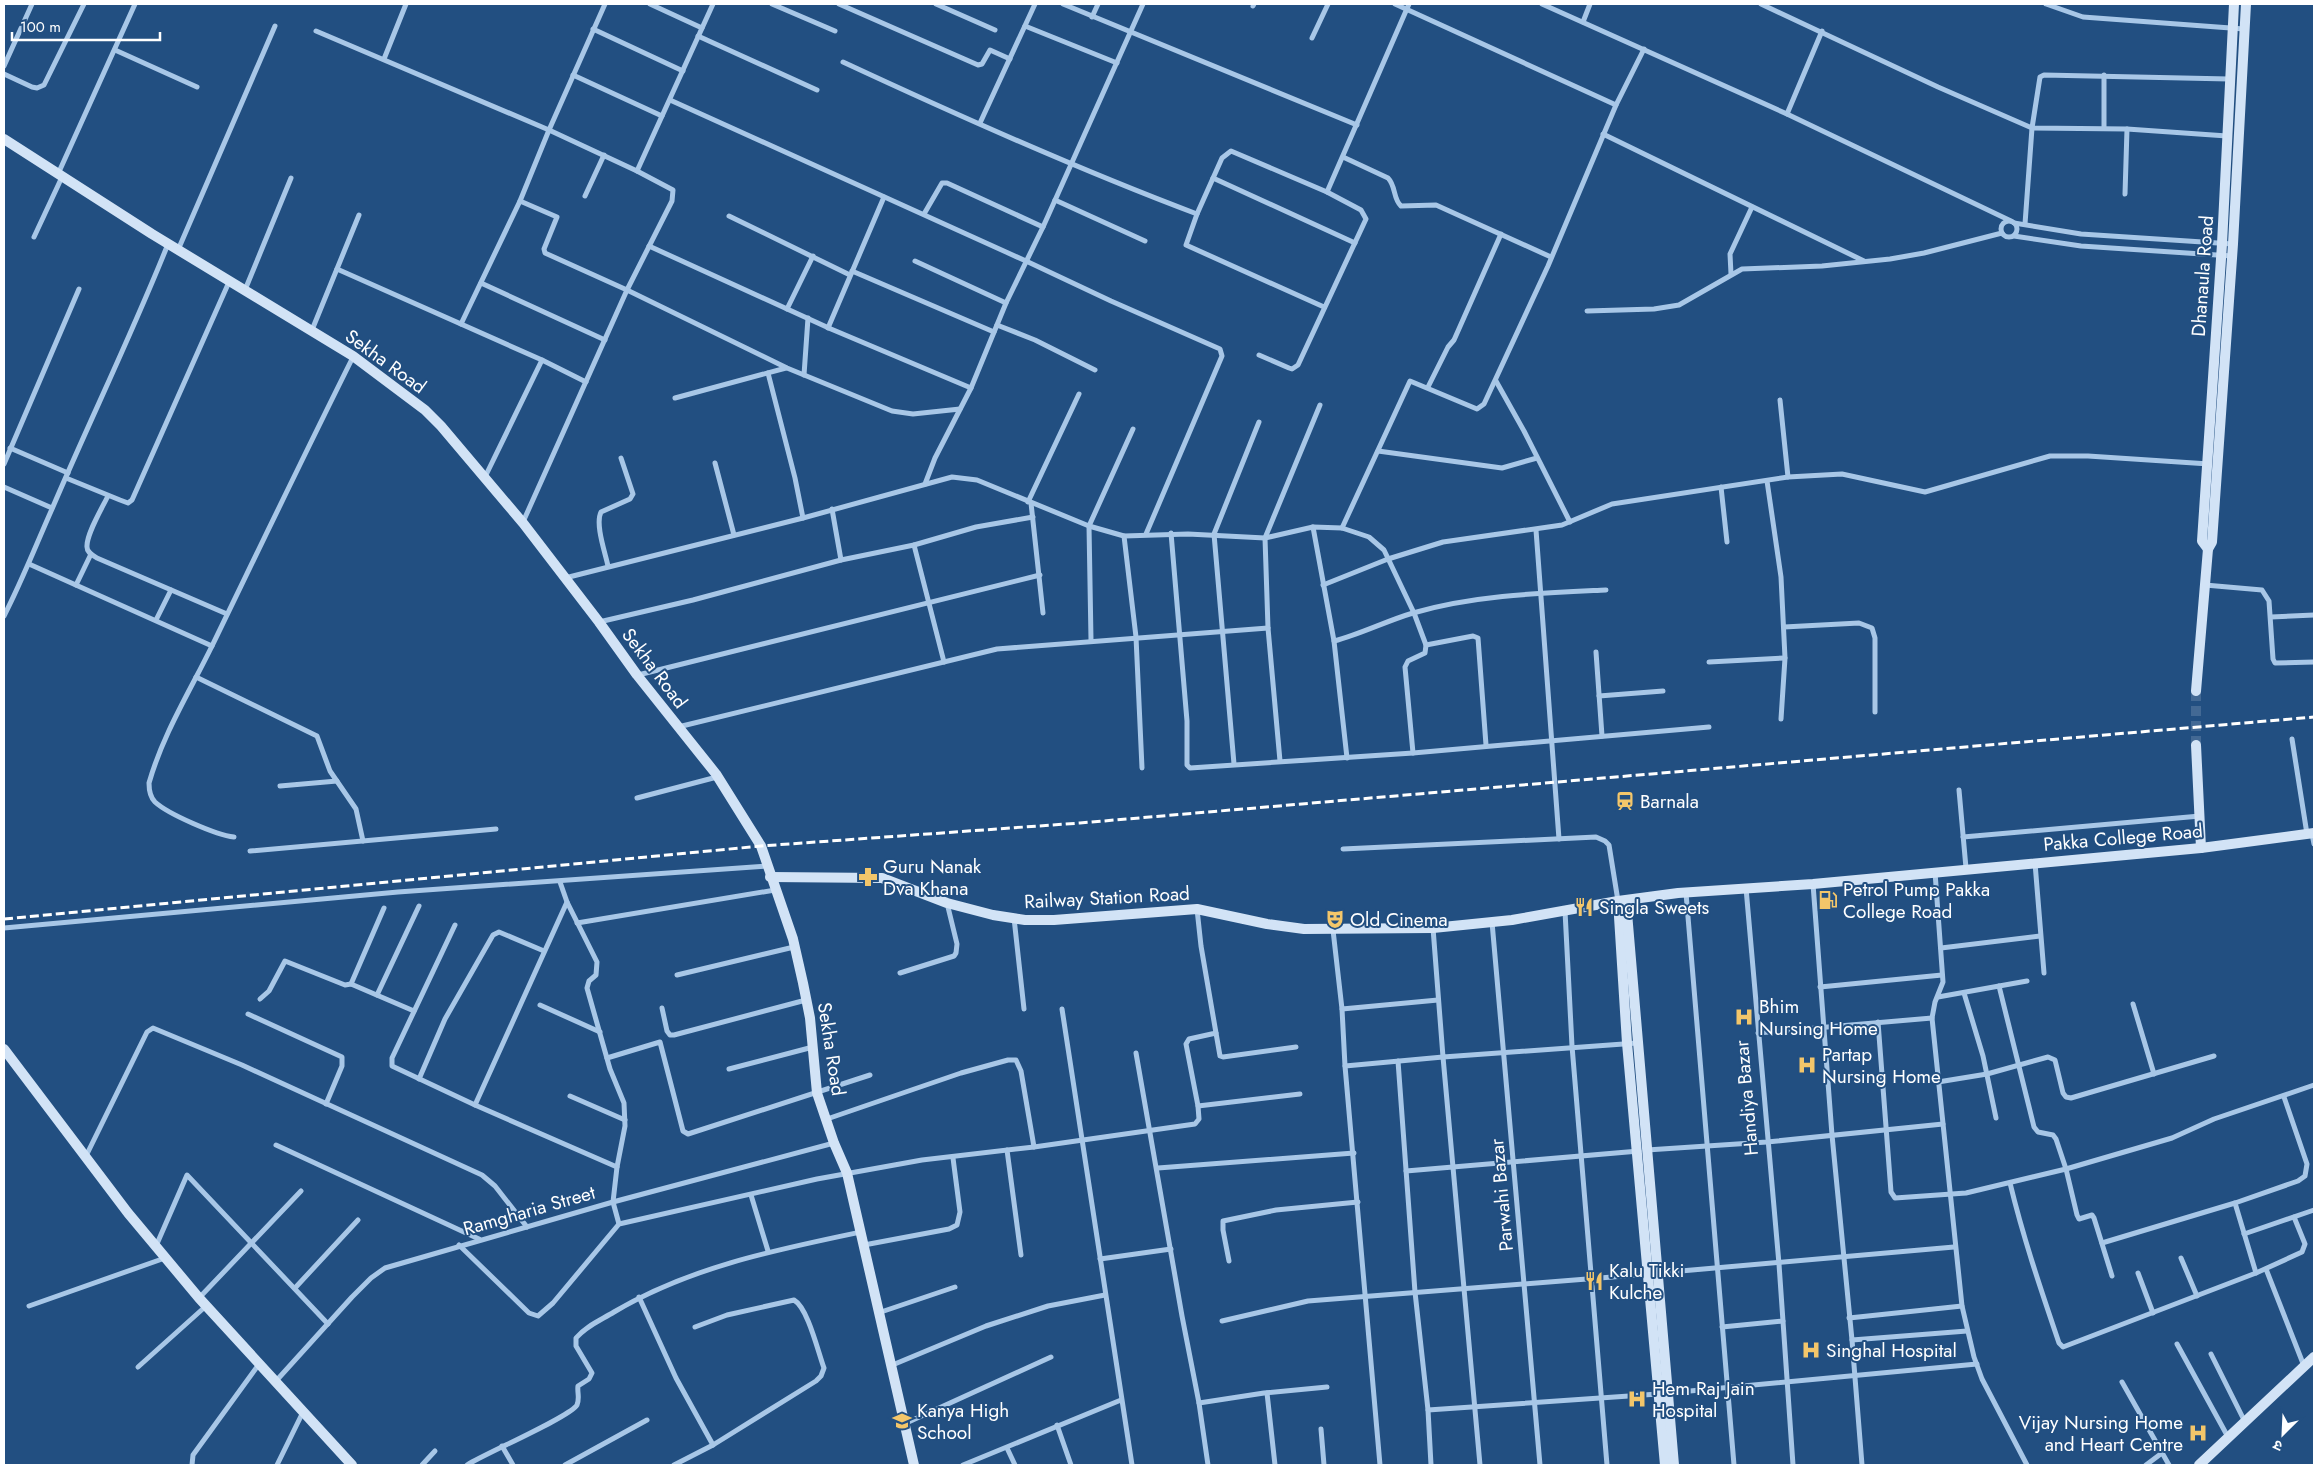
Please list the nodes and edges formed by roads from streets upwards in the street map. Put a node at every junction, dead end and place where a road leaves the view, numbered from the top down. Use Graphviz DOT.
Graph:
graph roads {
  1 [pos="32,4"];
  2 [pos="84,4"];
  3 [pos="136,4"];
  4 [pos="406,4"];
  5 [pos="605,4"];
  6 [pos="650,4"];
  7 [pos="713,4"];
  8 [pos="772,4"];
  9 [pos="839,4"];
  10 [pos="936,4"];
  11 [pos="1036,4"];
  12 [pos="1063,4"];
  13 [pos="1098,4"];
  14 [pos="1143,4"];
  15 [pos="1328,4"];
  16 [pos="1395,4"];
  17 [pos="1542,4"];
  18 [pos="1590,4"];
  19 [pos="1761,4"];
  20 [pos="2046,4"];
  21 [pos="2234,4"];
  22 [pos="2246,4"];
  23 [pos="1408,7"];
  24 [pos="1092,17"];
  25 [pos="1583,22"];
  26 [pos="275,26"];
  27 [pos="1025,26"];
  28 [pos="702,28"];
  29 [pos="2232,28"];
  30 [pos="593,29"];
  31 [pos="2244,29"];
  32 [pos="995,30"];
  33 [pos="316,31"];
  34 [pos="1822,31"];
  35 [pos="835,32"];
  36 [pos="1130,32"];
  37 [pos="698,36"];
  38 [pos="1312,38"];
  39 [pos="1644,49"];
  40 [pos="115,50"];
  41 [pos="1010,58"];
  42 [pos="384,59"];
  43 [pos="843,62"];
  44 [pos="1116,62"];
  45 [pos="4,66"];
  46 [pos="684,71"];
  47 [pos="4,74"];
  48 [pos="573,75"];
  49 [pos="2104,75"];
  50 [pos="2229,79"];
  51 [pos="197,87"];
  52 [pos="816,90"];
  53 [pos="670,100"];
  54 [pos="1616,105"];
  55 [pos="1787,114"];
  56 [pos="662,116"];
  57 [pos="980,123"];
  58 [pos="1357,125"];
  59 [pos="2032,128"];
  60 [pos="2104,128"];
  61 [pos="2127,129"];
  62 [pos="549,130"];
  63 [pos="1603,134"];
  64 [pos="2227,136"];
  65 [pos="4,139"];
  66 [pos="604,155"];
  67 [pos="1343,157"];
  68 [pos="1072,163"];
  69 [pos="637,171"];
  70 [pos="60,175"];
  71 [pos="291,178"];
  72 [pos="1213,178"];
  73 [pos="1327,192"];
  74 [pos="2125,194"];
  75 [pos="585,196"];
  76 [pos="884,197"];
  77 [pos="520,200"];
  78 [pos="1055,200"];
  79 [pos="1752,206"];
  80 [pos="924,214"];
  81 [pos="1197,214"];
  82 [pos="359,215"];
  83 [pos="730,216"];
  84 [pos="2013,222"];
  85 [pos="2025,224"];
  86 [pos="1043,226"];
  87 [pos="1501,234"];
  88 [pos="2002,234"];
  89 [pos="2014,236"];
  90 [pos="34,237"];
  91 [pos="1146,241"];
  92 [pos="1356,243"];
  93 [pos="168,244"];
  94 [pos="2222,244"];
  95 [pos="2233,244"];
  96 [pos="649,246"];
  97 [pos="178,250"];
  98 [pos="813,256"];
  99 [pos="2221,256"];
  100 [pos="2232,256"];
  101 [pos="1551,257"];
  102 [pos="915,261"];
  103 [pos="1026,261"];
  104 [pos="1866,262"];
  105 [pos="337,269"];
  106 [pos="851,273"];
  107 [pos="1731,274"];
  108 [pos="229,282"];
  109 [pos="481,283"];
  110 [pos="79,289"];
  111 [pos="627,290"];
  112 [pos="244,291"];
  113 [pos="1006,303"];
  114 [pos="1324,307"];
  115 [pos="788,309"];
  116 [pos="1587,312"];
  117 [pos="808,318"];
  118 [pos="461,324"];
  119 [pos="997,325"];
  120 [pos="828,328"];
  121 [pos="311,331"];
  122 [pos="994,332"];
  123 [pos="605,340"];
  124 [pos="1259,355"];
  125 [pos="353,356"];
  126 [pos="542,360"];
  127 [pos="786,368"];
  128 [pos="1095,370"];
  129 [pos="768,373"];
  130 [pos="804,375"];
  131 [pos="1496,381"];
  132 [pos="586,382"];
  133 [pos="1428,387"];
  134 [pos="970,388"];
  135 [pos="1079,394"];
  136 [pos="675,398"];
  137 [pos="1780,400"];
  138 [pos="1320,405"];
  139 [pos="960,408"];
  140 [pos="1259,422"];
  141 [pos="1133,429"];
  142 [pos="10,448"];
  143 [pos="1378,451"];
  144 [pos="621,458"];
  145 [pos="1537,458"];
  146 [pos="715,463"];
  147 [pos="4,464"];
  148 [pos="2212,464"];
  149 [pos="67,476"];
  150 [pos="485,477"];
  151 [pos="1788,477"];
  152 [pos="1767,481"];
  153 [pos="925,484"];
  154 [pos="4,487"];
  155 [pos="1721,487"];
  156 [pos="108,496"];
  157 [pos="1030,503"];
  158 [pos="52,508"];
  159 [pos="832,509"];
  160 [pos="1032,517"];
  161 [pos="803,518"];
  162 [pos="1570,522"];
  163 [pos="523,523"];
  164 [pos="1089,526"];
  165 [pos="1313,528"];
  166 [pos="1342,528"];
  167 [pos="1536,530"];
  168 [pos="1171,533"];
  169 [pos="1146,534"];
  170 [pos="1214,534"];
  171 [pos="734,535"];
  172 [pos="1124,536"];
  173 [pos="1265,538"];
  174 [pos="1727,542"];
  175 [pos="914,545"];
  176 [pos="91,554"];
  177 [pos="1388,559"];
  178 [pos="842,560"];
  179 [pos="30,564"];
  180 [pos="608,566"];
  181 [pos="1040,575"];
  182 [pos="565,578"];
  183 [pos="76,585"];
  184 [pos="1322,585"];
  185 [pos="2205,585"];
  186 [pos="170,590"];
  187 [pos="1606,590"];
  188 [pos="1542,593"];
  189 [pos="929,603"];
  190 [pos="1414,612"];
  191 [pos="1043,613"];
  192 [pos="227,614"];
  193 [pos="2314,615"];
  194 [pos="4,616"];
  195 [pos="2271,617"];
  196 [pos="156,620"];
  197 [pos="599,622"];
  198 [pos="1784,627"];
  199 [pos="1268,628"];
  200 [pos="1224,631"];
  201 [pos="1179,634"];
  202 [pos="1136,637"];
  203 [pos="1092,640"];
  204 [pos="1334,641"];
  205 [pos="1426,645"];
  206 [pos="212,646"];
  207 [pos="1596,652"];
  208 [pos="1785,658"];
  209 [pos="944,662"];
  210 [pos="1708,662"];
  211 [pos="2314,662"];
  212 [pos="637,675"];
  213 [pos="196,677"];
  214 [pos="1663,691"];
  215 [pos="2196,691"];
  216 [pos="1599,696"];
  217 [pos="1875,712"];
  218 [pos="1781,719"];
  219 [pos="678,727"];
  220 [pos="1709,727"];
  221 [pos="1602,736"];
  222 [pos="2292,739"];
  223 [pos="1551,741"];
  224 [pos="1486,745"];
  225 [pos="2196,745"];
  226 [pos="1413,753"];
  227 [pos="1347,758"];
  228 [pos="1280,761"];
  229 [pos="1234,764"];
  230 [pos="1142,768"];
  231 [pos="717,777"];
  232 [pos="337,781"];
  233 [pos="280,786"];
  234 [pos="1959,790"];
  235 [pos="637,798"];
  236 [pos="2200,816"];
  237 [pos="496,829"];
  238 [pos="2312,836"];
  239 [pos="234,837"];
  240 [pos="1963,837"];
  241 [pos="1559,839"];
  242 [pos="363,840"];
  243 [pos="2202,848"];
  244 [pos="1343,849"];
  245 [pos="250,851"];
  246 [pos="2035,862"];
  247 [pos="767,866"];
  248 [pos="1966,868"];
  249 [pos="1935,872"];
  250 [pos="770,877"];
  251 [pos="560,882"];
  252 [pos="1813,884"];
  253 [pos="1746,888"];
  254 [pos="775,890"];
  255 [pos="1686,892"];
  256 [pos="1622,901"];
  257 [pos="567,902"];
  258 [pos="947,903"];
  259 [pos="419,906"];
  260 [pos="384,908"];
  261 [pos="1197,909"];
  262 [pos="1564,911"];
  263 [pos="1014,918"];
  264 [pos="1492,922"];
  265 [pos="577,923"];
  266 [pos="455,925"];
  267 [pos="4,928"];
  268 [pos="1433,928"];
  269 [pos="1333,930"];
  270 [pos="2040,936"];
  271 [pos="794,947"];
  272 [pos="1941,948"];
  273 [pos="544,951"];
  274 [pos="900,973"];
  275 [pos="2044,973"];
  276 [pos="677,975"];
  277 [pos="1942,975"];
  278 [pos="2027,981"];
  279 [pos="351,984"];
  280 [pos="1999,986"];
  281 [pos="1820,987"];
  282 [pos="1964,993"];
  283 [pos="378,995"];
  284 [pos="1938,997"];
  285 [pos="260,999"];
  286 [pos="806,1000"];
  287 [pos="1438,1000"];
  288 [pos="2133,1004"];
  289 [pos="540,1005"];
  290 [pos="662,1008"];
  291 [pos="1062,1009"];
  292 [pos="1342,1009"];
  293 [pos="1024,1010"];
  294 [pos="414,1011"];
  295 [pos="248,1014"];
  296 [pos="1932,1018"];
  297 [pos="1878,1022"];
  298 [pos="1823,1027"];
  299 [pos="600,1032"];
  300 [pos="1216,1033"];
  301 [pos="1758,1033"];
  302 [pos="1632,1043"];
  303 [pos="1572,1046"];
  304 [pos="813,1047"];
  305 [pos="1296,1047"];
  306 [pos="4,1049"];
  307 [pos="1504,1052"];
  308 [pos="1136,1053"];
  309 [pos="2214,1056"];
  310 [pos="1443,1057"];
  311 [pos="607,1058"];
  312 [pos="1398,1062"];
  313 [pos="2020,1064"];
  314 [pos="1345,1066"];
  315 [pos="729,1069"];
  316 [pos="870,1074"];
  317 [pos="1987,1074"];
  318 [pos="2154,1074"];
  319 [pos="419,1079"];
  320 [pos="1938,1082"];
  321 [pos="2314,1085"];
  322 [pos="817,1093"];
  323 [pos="1300,1094"];
  324 [pos="570,1096"];
  325 [pos="2284,1097"];
  326 [pos="326,1104"];
  327 [pos="475,1105"];
  328 [pos="1198,1106"];
  329 [pos="827,1118"];
  330 [pos="1996,1118"];
  331 [pos="625,1120"];
  332 [pos="1943,1124"];
  333 [pos="1887,1130"];
  334 [pos="1150,1131"];
  335 [pos="1832,1136"];
  336 [pos="1082,1140"];
  337 [pos="1767,1142"];
  338 [pos="834,1143"];
  339 [pos="276,1145"];
  340 [pos="1707,1146"];
  341 [pos="1034,1147"];
  342 [pos="1007,1150"];
  343 [pos="1642,1151"];
  344 [pos="1354,1153"];
  345 [pos="85,1158"];
  346 [pos="953,1158"];
  347 [pos="1582,1158"];
  348 [pos="1513,1163"];
  349 [pos="617,1167"];
  350 [pos="1158,1168"];
  351 [pos="1454,1169"];
  352 [pos="2066,1169"];
  353 [pos="1406,1171"];
  354 [pos="847,1173"];
  355 [pos="2010,1183"];
  356 [pos="301,1191"];
  357 [pos="751,1195"];
  358 [pos="1949,1195"];
  359 [pos="614,1202"];
  360 [pos="1358,1202"];
  361 [pos="2235,1203"];
  362 [pos="2314,1210"];
  363 [pos="2294,1217"];
  364 [pos="358,1220"];
  365 [pos="619,1224"];
  366 [pos="527,1227"];
  367 [pos="861,1232"];
  368 [pos="2244,1234"];
  369 [pos="479,1240"];
  370 [pos="252,1242"];
  371 [pos="2102,1243"];
  372 [pos="864,1244"];
  373 [pos="458,1245"];
  374 [pos="156,1247"];
  375 [pos="1954,1247"];
  376 [pos="1171,1249"];
  377 [pos="768,1251"];
  378 [pos="1021,1255"];
  379 [pos="1845,1257"];
  380 [pos="166,1258"];
  381 [pos="2181,1258"];
  382 [pos="1100,1259"];
  383 [pos="1229,1261"];
  384 [pos="1779,1264"];
  385 [pos="1717,1269"];
  386 [pos="2266,1269"];
  387 [pos="1658,1273"];
  388 [pos="2138,1273"];
  389 [pos="2256,1273"];
  390 [pos="1647,1274"];
  391 [pos="2112,1276"];
  392 [pos="1590,1278"];
  393 [pos="1524,1283"];
  394 [pos="955,1287"];
  395 [pos="295,1288"];
  396 [pos="1464,1288"];
  397 [pos="1415,1292"];
  398 [pos="1105,1295"];
  399 [pos="2197,1296"];
  400 [pos="1366,1297"];
  401 [pos="199,1298"];
  402 [pos="639,1298"];
  403 [pos="29,1306"];
  404 [pos="206,1306"];
  405 [pos="1962,1306"];
  406 [pos="878,1313"];
  407 [pos="2153,1313"];
  408 [pos="1849,1318"];
  409 [pos="1222,1321"];
  410 [pos="1783,1321"];
  411 [pos="328,1324"];
  412 [pos="695,1327"];
  413 [pos="1722,1327"];
  414 [pos="1967,1331"];
  415 [pos="1852,1340"];
  416 [pos="2177,1344"];
  417 [pos="2211,1354"];
  418 [pos="1052,1357"];
  419 [pos="2314,1357"];
  420 [pos="259,1364"];
  421 [pos="1977,1364"];
  422 [pos="890,1366"];
  423 [pos="2304,1366"];
  424 [pos="138,1368"];
  425 [pos="1855,1376"];
  426 [pos="276,1381"];
  427 [pos="1787,1381"];
  428 [pos="2122,1382"];
  429 [pos="1328,1387"];
  430 [pos="1727,1387"];
  431 [pos="1267,1393"];
  432 [pos="1663,1393"];
  433 [pos="1602,1397"];
  434 [pos="1121,1400"];
  435 [pos="1533,1402"];
  436 [pos="1199,1403"];
  437 [pos="1475,1407"];
  438 [pos="1428,1410"];
  439 [pos="303,1412"];
  440 [pos="646,1420"];
  441 [pos="2245,1422"];
  442 [pos="904,1424"];
  443 [pos="1057,1425"];
  444 [pos="1321,1428"];
  445 [pos="2228,1438"];
  446 [pos="713,1445"];
  447 [pos="502,1446"];
  448 [pos="1007,1448"];
  449 [pos="435,1451"];
  450 [pos="2162,1453"];
  451 [pos="192,1465"];
  452 [pos="277,1465"];
  453 [pos="352,1465"];
  454 [pos="422,1465"];
  455 [pos="467,1465"];
  456 [pos="514,1465"];
  457 [pos="565,1465"];
  458 [pos="674,1465"];
  459 [pos="914,1465"];
  460 [pos="963,1465"];
  461 [pos="1015,1465"];
  462 [pos="1071,1465"];
  463 [pos="1132,1465"];
  464 [pos="1208,1465"];
  465 [pos="1275,1465"];
  466 [pos="1324,1465"];
  467 [pos="1380,1465"];
  468 [pos="1431,1465"];
  469 [pos="1480,1465"];
  470 [pos="1540,1465"];
  471 [pos="1607,1465"];
  472 [pos="1665,1465"];
  473 [pos="1674,1465"];
  474 [pos="1734,1465"];
  475 [pos="1793,1465"];
  476 [pos="1862,1465"];
  477 [pos="2027,1465"];
  478 [pos="2146,1465"];
  479 [pos="2169,1465"];
  480 [pos="2199,1465"];
  1 -- 45 [label="street"];
  2 -- 47 [label="street"];
  3 -- 40 [label="street"];
  4 -- 42 [label="street"];
  5 -- 30 [label="street"];
  6 -- 28 [label="street"];
  7 -- 28 [label="street"];
  8 -- 35 [label="street"];
  9 -- 41 [label="street"];
  10 -- 32 [label="street"];
  11 -- 27 [label="street"];
  12 -- 24 [label="street"];
  13 -- 24 [label="street"];
  14 -- 36 [label="street"];
  15 -- 38 [label="street"];
  16 -- 23 [label="street"];
  17 -- 25 [label="street"];
  18 -- 25 [label="street"];
  19 -- 34 [label="street"];
  20 -- 29 [label="street"];
  21 -- 29 [label="street, Dhanaula Road"];
  22 -- 31 [label="street, Dhanaula Road"];
  23 -- 54 [label="street"];
  23 -- 58 [label="street"];
  24 -- 36 [label="street"];
  25 -- 39 [label="street"];
  26 -- 97 [label="street"];
  27 -- 41 [label="street"];
  27 -- 44 [label="street"];
  28 -- 37 [label="street"];
  29 -- 31 [label="street"];
  29 -- 50 [label="street, Dhanaula Road"];
  30 -- 46 [label="street"];
  30 -- 48 [label="street"];
  31 -- 95 [label="street, Dhanaula Road"];
  33 -- 42 [label="street"];
  34 -- 55 [label="street"];
  34 -- 59 [label="street"];
  36 -- 44 [label="street"];
  36 -- 58 [label="street"];
  37 -- 46 [label="street"];
  37 -- 52 [label="street"];
  39 -- 54 [label="street"];
  39 -- 55 [label="street"];
  40 -- 51 [label="street"];
  40 -- 70 [label="street"];
  41 -- 57 [label="street"];
  42 -- 62 [label="street"];
  43 -- 57 [label="street"];
  44 -- 68 [label="street"];
  46 -- 53 [label="street"];
  48 -- 56 [label="street"];
  48 -- 62 [label="street"];
  49 -- 50 [label="street"];
  49 -- 59 [label="street"];
  49 -- 60 [label="street"];
  50 -- 64 [label="street, Dhanaula Road"];
  53 -- 56 [label="street"];
  53 -- 76 [label="street"];
  54 -- 63 [label="street"];
  55 -- 84 [label="street"];
  56 -- 69 [label="street"];
  57 -- 68 [label="street"];
  58 -- 67 [label="street"];
  59 -- 60 [label="street"];
  59 -- 85 [label="street"];
  60 -- 61 [label="street"];
  61 -- 64 [label="street"];
  61 -- 74 [label="street"];
  62 -- 66 [label="street"];
  62 -- 77 [label="street"];
  63 -- 79 [label="street"];
  63 -- 101 [label="street"];
  64 -- 94 [label="street, Dhanaula Road"];
  65 -- 70 [label="street, Sekha Road"];
  66 -- 69 [label="street"];
  66 -- 75 [label="street"];
  67 -- 73 [label="street"];
  67 -- 87 [label="street"];
  68 -- 78 [label="street"];
  68 -- 81 [label="street"];
  69 -- 96 [label="street"];
  70 -- 90 [label="street"];
  70 -- 93 [label="street, Sekha Road"];
  71 -- 112 [label="street"];
  72 -- 73 [label="street"];
  72 -- 81 [label="street"];
  72 -- 92 [label="street"];
  73 -- 92 [label="street"];
  76 -- 80 [label="street"];
  76 -- 106 [label="street"];
  77 -- 109 [label="street"];
  77 -- 111 [label="street"];
  78 -- 86 [label="street"];
  78 -- 91 [label="street"];
  79 -- 104 [label="street"];
  79 -- 107 [label="street"];
  80 -- 86 [label="street"];
  80 -- 103 [label="street"];
  81 -- 114 [label="street"];
  82 -- 105 [label="street"];
  83 -- 98 [label="street"];
  84 -- 85 [label="street"];
  84 -- 88 [label="street"];
  84 -- 89 [label="street"];
  85 -- 94 [label="street"];
  86 -- 103 [label="street"];
  87 -- 101 [label="street"];
  87 -- 133 [label="street"];
  88 -- 89 [label="street"];
  88 -- 104 [label="street"];
  89 -- 99 [label="street"];
  92 -- 114 [label="street"];
  93 -- 97 [label="street, Sekha Road"];
  93 -- 149 [label="street"];
  94 -- 95 [label="street"];
  94 -- 99 [label="street, Dhanaula Road"];
  95 -- 100 [label="street, Dhanaula Road"];
  96 -- 111 [label="street"];
  96 -- 115 [label="street"];
  97 -- 108 [label="street, Sekha Road"];
  98 -- 106 [label="street"];
  98 -- 115 [label="street"];
  99 -- 100 [label="street"];
  99 -- 148 [label="street, Dhanaula Road"];
  100 -- 148 [label="street, Dhanaula Road"];
  101 -- 131 [label="street"];
  102 -- 113 [label="street"];
  103 -- 113 [label="street"];
  103 -- 169 [label="street"];
  104 -- 107 [label="street"];
  105 -- 118 [label="street"];
  105 -- 121 [label="street"];
  106 -- 120 [label="street"];
  106 -- 122 [label="street"];
  107 -- 116 [label="street"];
  108 -- 112 [label="street, Sekha Road"];
  108 -- 156 [label="street"];
  109 -- 118 [label="street"];
  109 -- 123 [label="street"];
  110 -- 142 [label="street"];
  111 -- 123 [label="street"];
  111 -- 127 [label="street"];
  112 -- 121 [label="street, Sekha Road"];
  113 -- 119 [label="street"];
  114 -- 124 [label="street"];
  115 -- 117 [label="street"];
  117 -- 120 [label="street"];
  117 -- 130 [label="street"];
  118 -- 126 [label="street"];
  119 -- 122 [label="street"];
  119 -- 128 [label="street"];
  120 -- 134 [label="street"];
  121 -- 125 [label="street, Sekha Road"];
  122 -- 134 [label="street"];
  123 -- 132 [label="street"];
  125 -- 150 [label="street, Sekha Road"];
  125 -- 192 [label="street"];
  126 -- 132 [label="street"];
  126 -- 150 [label="street"];
  127 -- 129 [label="street"];
  127 -- 130 [label="street"];
  129 -- 136 [label="street"];
  129 -- 161 [label="street"];
  130 -- 139 [label="street"];
  131 -- 133 [label="street"];
  131 -- 145 [label="street"];
  132 -- 163 [label="street"];
  133 -- 143 [label="street"];
  134 -- 139 [label="street"];
  135 -- 157 [label="street"];
  137 -- 151 [label="street"];
  138 -- 173 [label="street"];
  139 -- 153 [label="street"];
  140 -- 170 [label="street"];
  141 -- 164 [label="street"];
  142 -- 147 [label="street"];
  142 -- 149 [label="street"];
  143 -- 145 [label="street"];
  143 -- 166 [label="street"];
  144 -- 180 [label="street"];
  145 -- 162 [label="street"];
  146 -- 171 [label="street"];
  148 -- 151 [label="street"];
  148 -- 185 [label="street, Dhanaula Road"];
  149 -- 156 [label="street"];
  149 -- 158 [label="street"];
  150 -- 163 [label="street, Sekha Road"];
  151 -- 152 [label="street"];
  152 -- 155 [label="street"];
  152 -- 198 [label="street"];
  153 -- 157 [label="street"];
  153 -- 159 [label="street"];
  154 -- 158 [label="street"];
  155 -- 162 [label="street"];
  155 -- 174 [label="street"];
  156 -- 176 [label="street"];
  157 -- 160 [label="street"];
  157 -- 164 [label="street"];
  158 -- 179 [label="street"];
  159 -- 161 [label="street"];
  159 -- 178 [label="street"];
  160 -- 175 [label="street"];
  160 -- 181 [label="street"];
  161 -- 171 [label="street"];
  162 -- 167 [label="street"];
  163 -- 182 [label="street, Sekha Road"];
  164 -- 172 [label="street"];
  164 -- 203 [label="street"];
  165 -- 166 [label="street"];
  165 -- 173 [label="street"];
  165 -- 184 [label="street"];
  166 -- 177 [label="street"];
  167 -- 177 [label="street"];
  167 -- 188 [label="street"];
  168 -- 169 [label="street"];
  168 -- 170 [label="street"];
  168 -- 201 [label="street"];
  169 -- 172 [label="street"];
  170 -- 173 [label="street"];
  170 -- 200 [label="street"];
  171 -- 180 [label="street"];
  172 -- 202 [label="street"];
  173 -- 199 [label="street"];
  175 -- 178 [label="street"];
  175 -- 189 [label="street"];
  176 -- 183 [label="street"];
  176 -- 186 [label="street"];
  177 -- 184 [label="street"];
  177 -- 190 [label="street"];
  178 -- 197 [label="street"];
  179 -- 183 [label="street"];
  179 -- 194 [label="street"];
  180 -- 182 [label="street"];
  181 -- 189 [label="street"];
  181 -- 191 [label="street"];
  182 -- 197 [label="street, Sekha Road"];
  183 -- 196 [label="street"];
  184 -- 204 [label="street"];
  185 -- 195 [label="street"];
  185 -- 215 [label="street, Dhanaula Road"];
  186 -- 192 [label="street"];
  186 -- 196 [label="street"];
  187 -- 188 [label="street"];
  188 -- 190 [label="street"];
  188 -- 223 [label="street"];
  189 -- 209 [label="street"];
  189 -- 212 [label="street"];
  190 -- 204 [label="street"];
  190 -- 205 [label="street"];
  192 -- 206 [label="street"];
  193 -- 195 [label="street"];
  195 -- 211 [label="street"];
  196 -- 206 [label="street"];
  197 -- 212 [label="street, Sekha Road"];
  198 -- 208 [label="street"];
  198 -- 217 [label="street"];
  199 -- 200 [label="street"];
  199 -- 228 [label="street"];
  200 -- 201 [label="street"];
  200 -- 229 [label="street"];
  201 -- 202 [label="street"];
  201 -- 229 [label="street"];
  202 -- 203 [label="street"];
  202 -- 230 [label="street"];
  203 -- 209 [label="street"];
  204 -- 227 [label="street"];
  205 -- 224 [label="street"];
  205 -- 226 [label="street"];
  206 -- 213 [label="street"];
  207 -- 216 [label="street"];
  208 -- 210 [label="street"];
  208 -- 218 [label="street"];
  209 -- 219 [label="street"];
  212 -- 219 [label="street, Sekha Road"];
  213 -- 232 [label="street"];
  213 -- 239 [label="street"];
  214 -- 216 [label="street"];
  216 -- 221 [label="street"];
  219 -- 231 [label="street, Sekha Road"];
  220 -- 221 [label="street"];
  221 -- 223 [label="street"];
  222 -- 238 [label="street"];
  223 -- 224 [label="street"];
  223 -- 241 [label="street"];
  224 -- 226 [label="street"];
  225 -- 236 [label="street"];
  226 -- 227 [label="street"];
  227 -- 228 [label="street"];
  228 -- 229 [label="street"];
  231 -- 235 [label="street"];
  231 -- 247 [label="street, Sekha Road"];
  232 -- 233 [label="street"];
  232 -- 242 [label="street"];
  234 -- 240 [label="street"];
  236 -- 240 [label="street"];
  236 -- 243 [label="street"];
  237 -- 242 [label="street"];
  238 -- 243 [label="street, Pakka College Road"];
  240 -- 248 [label="street"];
  241 -- 244 [label="street"];
  241 -- 256 [label="street"];
  242 -- 245 [label="street"];
  243 -- 246 [label="street, Pakka College Road"];
  246 -- 248 [label="street, Pakka College Road"];
  246 -- 270 [label="street"];
  247 -- 250 [label="street, Sekha Road"];
  247 -- 251 [label="street"];
  248 -- 249 [label="street, Pakka College Road"];
  249 -- 252 [label="street"];
  249 -- 272 [label="street"];
  250 -- 254 [label="street, Sekha Road"];
  250 -- 258 [label="street, Railway Station Road"];
  251 -- 257 [label="street"];
  251 -- 267 [label="street"];
  252 -- 253 [label="street"];
  252 -- 281 [label="street"];
  253 -- 255 [label="street, Railway Station Road"];
  253 -- 301 [label="street, Handiya Bazar"];
  254 -- 265 [label="street"];
  254 -- 271 [label="street, Sekha Road"];
  255 -- 256 [label="street, Railway Station Road"];
  255 -- 340 [label="street"];
  256 -- 262 [label="street, Railway Station Road"];
  256 -- 302 [label="street"];
  257 -- 265 [label="street"];
  257 -- 273 [label="street"];
  258 -- 263 [label="street, Railway Station Road"];
  258 -- 274 [label="street"];
  259 -- 283 [label="street"];
  260 -- 279 [label="street"];
  261 -- 263 [label="street, Railway Station Road"];
  261 -- 269 [label="street, Railway Station Road"];
  261 -- 300 [label="street"];
  262 -- 264 [label="street, Railway Station Road"];
  262 -- 303 [label="street"];
  263 -- 293 [label="street"];
  264 -- 268 [label="street, Railway Station Road"];
  264 -- 307 [label="street, Parwahi Bazar"];
  265 -- 299 [label="street"];
  266 -- 294 [label="street"];
  268 -- 269 [label="street, Railway Station Road"];
  268 -- 287 [label="street"];
  269 -- 292 [label="street"];
  270 -- 272 [label="street"];
  270 -- 275 [label="street"];
  271 -- 276 [label="street"];
  271 -- 286 [label="street, Sekha Road"];
  272 -- 277 [label="street"];
  273 -- 319 [label="street"];
  273 -- 327 [label="street"];
  277 -- 281 [label="street"];
  277 -- 284 [label="street"];
  278 -- 280 [label="street"];
  279 -- 283 [label="street"];
  279 -- 285 [label="street"];
  280 -- 282 [label="street"];
  280 -- 313 [label="street"];
  281 -- 298 [label="street"];
  282 -- 284 [label="street"];
  282 -- 317 [label="street"];
  283 -- 294 [label="street"];
  284 -- 296 [label="street"];
  286 -- 290 [label="street"];
  286 -- 304 [label="street, Sekha Road"];
  287 -- 292 [label="street"];
  287 -- 310 [label="street"];
  288 -- 318 [label="street"];
  289 -- 299 [label="street"];
  291 -- 336 [label="street"];
  292 -- 314 [label="street"];
  294 -- 319 [label="street"];
  295 -- 326 [label="street"];
  296 -- 297 [label="street"];
  296 -- 320 [label="street"];
  297 -- 298 [label="street"];
  297 -- 333 [label="street"];
  298 -- 301 [label="street"];
  298 -- 335 [label="street"];
  299 -- 311 [label="street"];
  300 -- 305 [label="street"];
  300 -- 328 [label="street"];
  301 -- 337 [label="street, Handiya Bazar"];
  302 -- 303 [label="street"];
  302 -- 343 [label="street"];
  303 -- 307 [label="street"];
  303 -- 347 [label="street"];
  304 -- 315 [label="street"];
  304 -- 322 [label="street, Sekha Road"];
  306 -- 345 [label="street"];
  307 -- 310 [label="street"];
  307 -- 348 [label="street, Parwahi Bazar"];
  308 -- 334 [label="street"];
  309 -- 318 [label="street"];
  310 -- 312 [label="street"];
  310 -- 351 [label="street"];
  311 -- 322 [label="street"];
  311 -- 331 [label="street"];
  312 -- 314 [label="street"];
  312 -- 353 [label="street"];
  313 -- 317 [label="street"];
  313 -- 318 [label="street"];
  313 -- 352 [label="street"];
  314 -- 344 [label="street"];
  316 -- 322 [label="street"];
  317 -- 320 [label="street"];
  317 -- 330 [label="street"];
  319 -- 327 [label="street"];
  320 -- 332 [label="street"];
  321 -- 325 [label="street"];
  322 -- 329 [label="street, Sekha Road"];
  323 -- 328 [label="street"];
  324 -- 331 [label="street"];
  325 -- 352 [label="street"];
  325 -- 361 [label="street"];
  326 -- 345 [label="street"];
  326 -- 366 [label="street"];
  327 -- 349 [label="street"];
  328 -- 334 [label="street"];
  329 -- 338 [label="street, Sekha Road"];
  329 -- 341 [label="street"];
  331 -- 349 [label="street"];
  332 -- 333 [label="street"];
  332 -- 358 [label="street"];
  333 -- 335 [label="street"];
  333 -- 358 [label="street"];
  334 -- 336 [label="street"];
  334 -- 350 [label="street"];
  335 -- 337 [label="street"];
  335 -- 379 [label="street"];
  336 -- 341 [label="street"];
  336 -- 382 [label="street"];
  337 -- 340 [label="street"];
  337 -- 384 [label="street, Handiya Bazar"];
  338 -- 354 [label="street, Sekha Road"];
  338 -- 359 [label="street, Ramgharia Street"];
  339 -- 369 [label="street"];
  340 -- 343 [label="street"];
  340 -- 385 [label="street"];
  341 -- 342 [label="street"];
  342 -- 346 [label="street"];
  342 -- 378 [label="street"];
  343 -- 347 [label="street"];
  343 -- 387 [label="street"];
  343 -- 390 [label="street"];
  344 -- 350 [label="street"];
  344 -- 360 [label="street"];
  345 -- 374 [label="street"];
  346 -- 354 [label="street"];
  346 -- 372 [label="street"];
  347 -- 348 [label="street"];
  347 -- 392 [label="street"];
  348 -- 351 [label="street"];
  348 -- 393 [label="street, Parwahi Bazar"];
  349 -- 359 [label="street"];
  350 -- 376 [label="street"];
  351 -- 353 [label="street"];
  351 -- 396 [label="street"];
  352 -- 355 [label="street"];
  352 -- 371 [label="street"];
  353 -- 397 [label="street"];
  354 -- 357 [label="street"];
  354 -- 367 [label="street, Sekha Road"];
  355 -- 358 [label="street"];
  355 -- 407 [label="street"];
  356 -- 370 [label="street"];
  357 -- 365 [label="street"];
  357 -- 377 [label="street"];
  358 -- 375 [label="street"];
  359 -- 365 [label="street"];
  359 -- 366 [label="street, Ramgharia Street"];
  360 -- 383 [label="street"];
  360 -- 400 [label="street"];
  361 -- 368 [label="street"];
  361 -- 371 [label="street"];
  362 -- 363 [label="street"];
  363 -- 368 [label="street"];
  363 -- 386 [label="street"];
  364 -- 395 [label="street"];
  365 -- 373 [label="street"];
  366 -- 369 [label="street, Ramgharia Street"];
  367 -- 372 [label="street, Sekha Road"];
  367 -- 377 [label="street"];
  368 -- 389 [label="street"];
  369 -- 373 [label="street, Ramgharia Street"];
  370 -- 374 [label="street"];
  370 -- 395 [label="street"];
  370 -- 401 [label="street"];
  371 -- 391 [label="street"];
  372 -- 406 [label="street, Sekha Road"];
  373 -- 411 [label="street, Ramgharia Street"];
  374 -- 380 [label="street"];
  375 -- 379 [label="street"];
  375 -- 405 [label="street"];
  376 -- 382 [label="street"];
  376 -- 436 [label="street"];
  377 -- 402 [label="street"];
  379 -- 384 [label="street"];
  379 -- 408 [label="street"];
  380 -- 401 [label="street"];
  380 -- 403 [label="street"];
  381 -- 399 [label="street"];
  382 -- 398 [label="street"];
  384 -- 385 [label="street"];
  384 -- 410 [label="street, Handiya Bazar"];
  385 -- 387 [label="street"];
  385 -- 413 [label="street"];
  386 -- 389 [label="street"];
  386 -- 423 [label="street"];
  387 -- 390 [label="street"];
  387 -- 432 [label="street"];
  388 -- 407 [label="street"];
  389 -- 399 [label="street"];
  390 -- 392 [label="street"];
  390 -- 432 [label="street"];
  392 -- 393 [label="street"];
  392 -- 433 [label="street"];
  393 -- 396 [label="street"];
  393 -- 435 [label="street, Parwahi Bazar"];
  394 -- 406 [label="street"];
  395 -- 411 [label="street"];
  396 -- 397 [label="street"];
  396 -- 437 [label="street"];
  397 -- 400 [label="street"];
  397 -- 438 [label="street"];
  398 -- 422 [label="street"];
  398 -- 434 [label="street"];
  399 -- 407 [label="street"];
  400 -- 409 [label="street"];
  400 -- 467 [label="street"];
  401 -- 404 [label="street"];
  402 -- 446 [label="street"];
  402 -- 447 [label="street"];
  404 -- 420 [label="street"];
  404 -- 424 [label="street"];
  405 -- 408 [label="street"];
  405 -- 414 [label="street"];
  406 -- 422 [label="street, Sekha Road"];
  408 -- 415 [label="street"];
  410 -- 413 [label="street"];
  410 -- 427 [label="street, Handiya Bazar"];
  411 -- 426 [label="street, Ramgharia Street"];
  412 -- 446 [label="street"];
  413 -- 430 [label="street"];
  414 -- 415 [label="street"];
  414 -- 421 [label="street"];
  415 -- 425 [label="street"];
  416 -- 445 [label="street"];
  417 -- 441 [label="street"];
  418 -- 442 [label="street"];
  419 -- 423 [label="street"];
  420 -- 426 [label="street"];
  420 -- 451 [label="street"];
  421 -- 425 [label="street"];
  421 -- 477 [label="street"];
  422 -- 442 [label="street, Sekha Road"];
  423 -- 441 [label="street"];
  425 -- 427 [label="street"];
  425 -- 476 [label="street"];
  426 -- 439 [label="street"];
  427 -- 430 [label="street"];
  427 -- 475 [label="street, Handiya Bazar"];
  428 -- 450 [label="street"];
  429 -- 431 [label="street"];
  430 -- 432 [label="street"];
  430 -- 474 [label="street"];
  431 -- 436 [label="street"];
  431 -- 465 [label="street"];
  432 -- 433 [label="street"];
  432 -- 472 [label="street"];
  432 -- 473 [label="street"];
  433 -- 435 [label="street"];
  433 -- 471 [label="street"];
  434 -- 443 [label="street"];
  434 -- 463 [label="street"];
  435 -- 437 [label="street"];
  435 -- 470 [label="street, Parwahi Bazar"];
  436 -- 464 [label="street"];
  437 -- 438 [label="street"];
  437 -- 469 [label="street"];
  438 -- 468 [label="street"];
  439 -- 452 [label="street"];
  439 -- 453 [label="street"];
  440 -- 457 [label="street"];
  441 -- 445 [label="street"];
  442 -- 459 [label="street, Sekha Road"];
  443 -- 448 [label="street"];
  443 -- 462 [label="street"];
  444 -- 466 [label="street"];
  445 -- 480 [label="street"];
  446 -- 458 [label="street"];
  447 -- 455 [label="street"];
  447 -- 456 [label="street"];
  448 -- 460 [label="street"];
  448 -- 461 [label="street"];
  449 -- 454 [label="street"];
  450 -- 478 [label="street"];
  450 -- 479 [label="street"];
}
